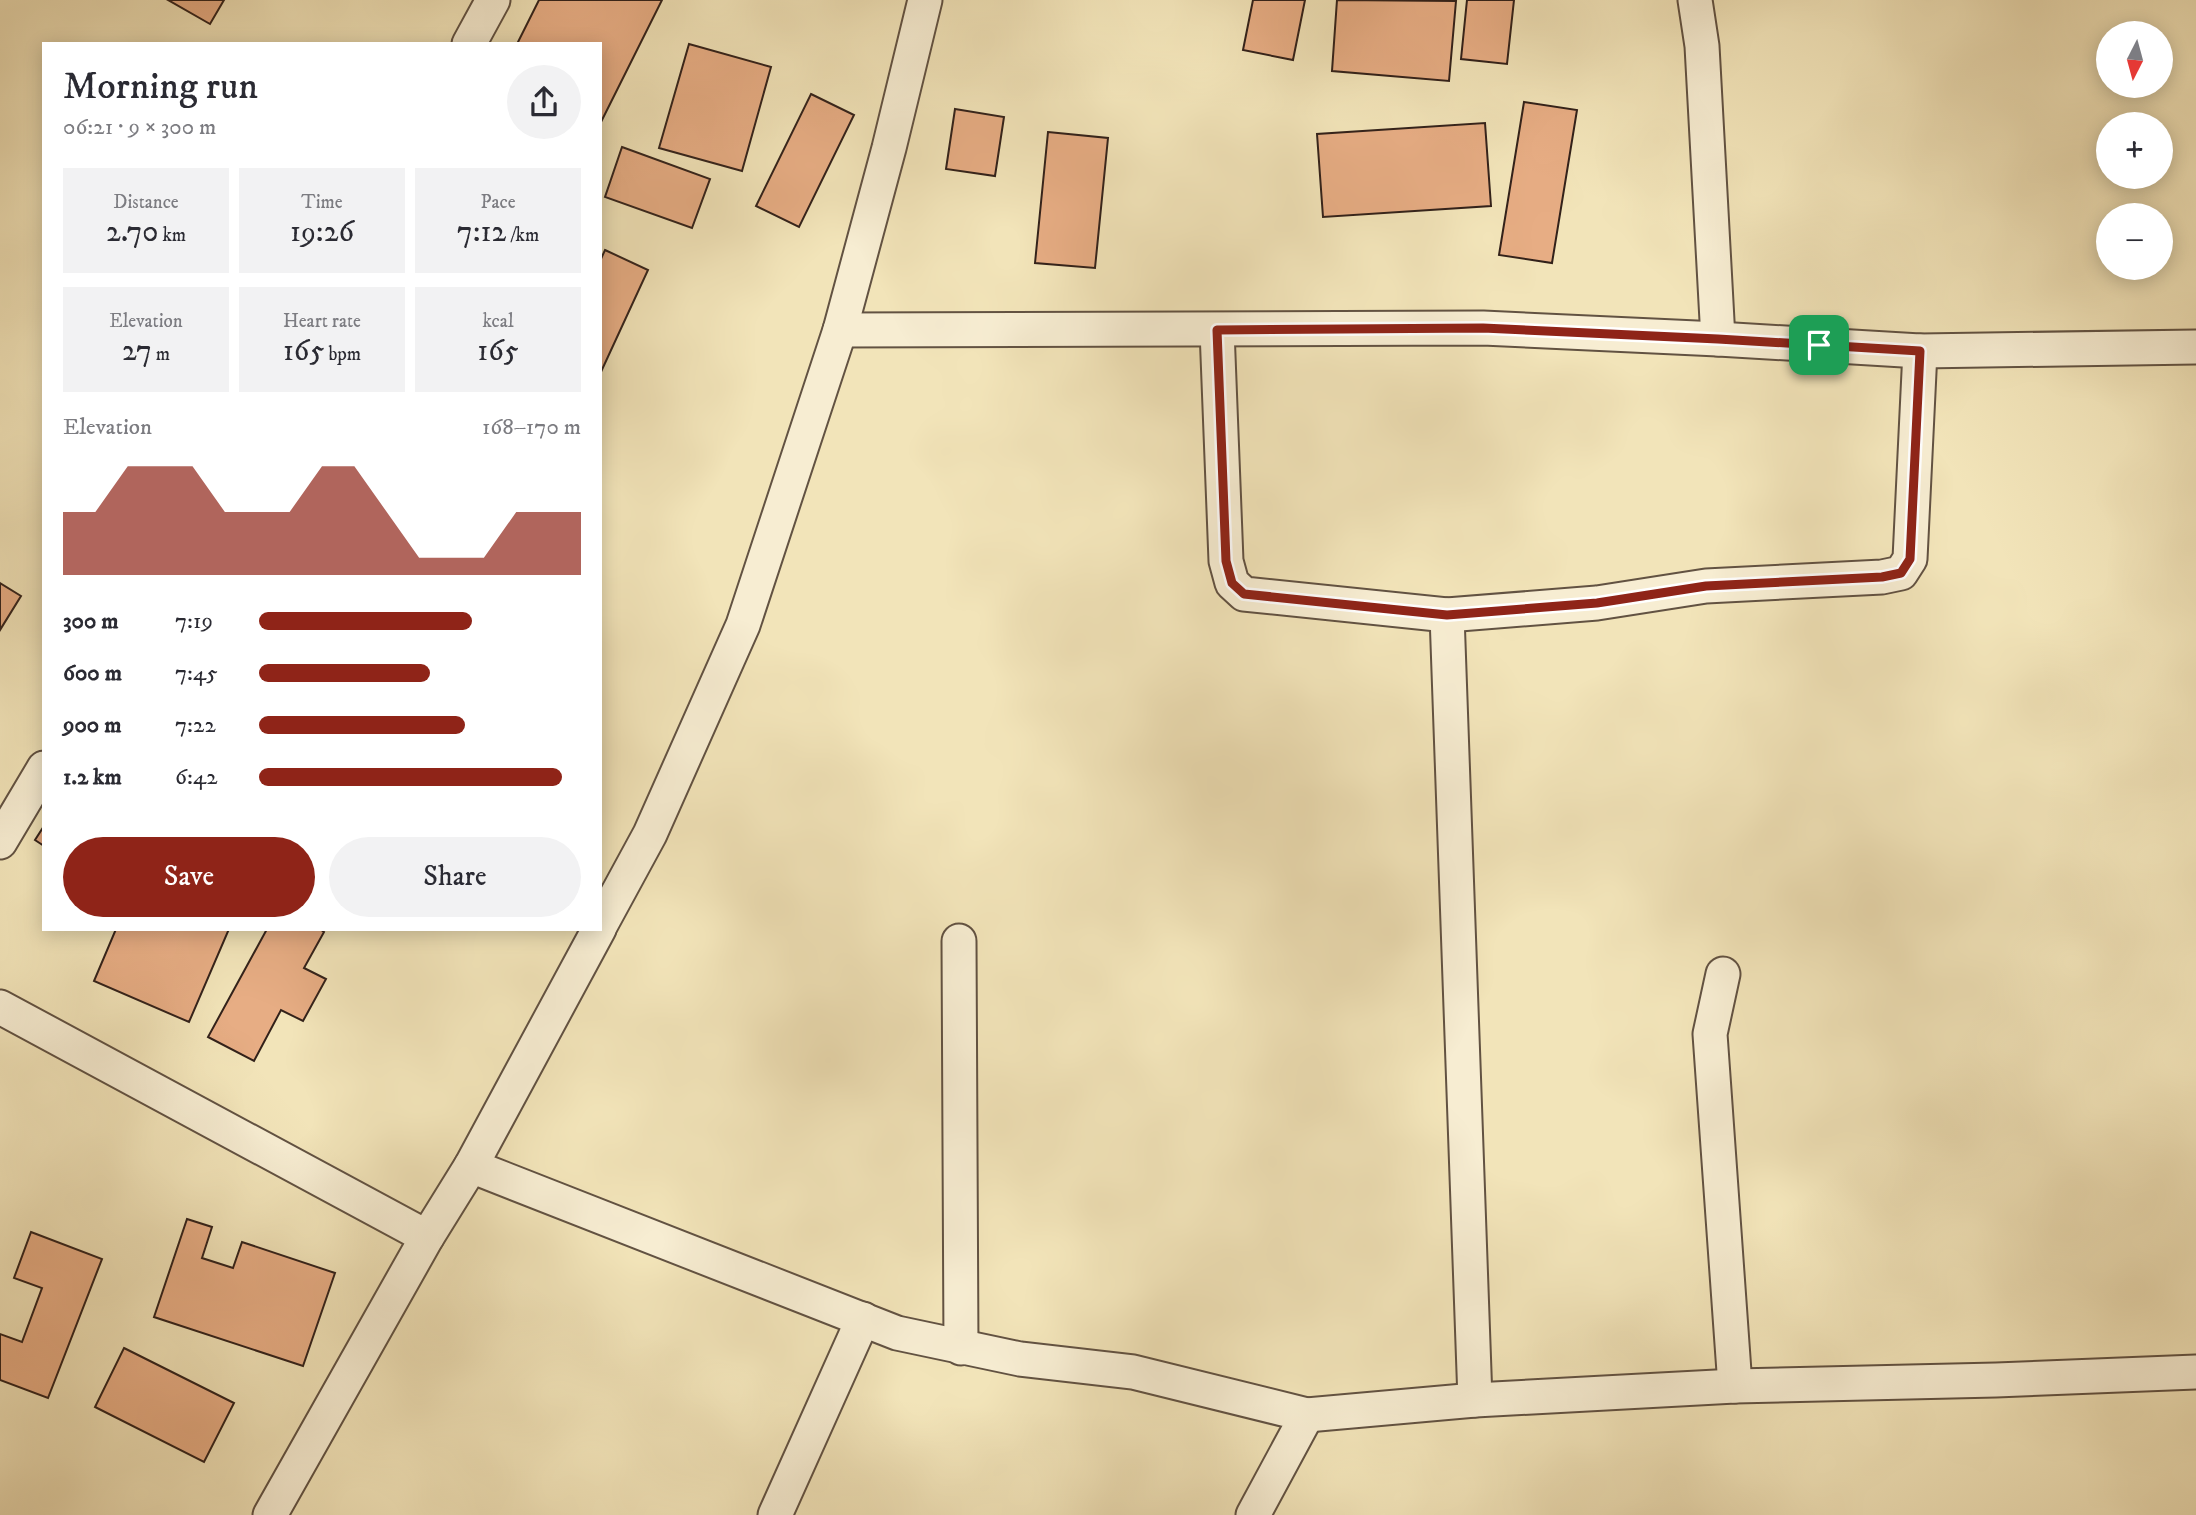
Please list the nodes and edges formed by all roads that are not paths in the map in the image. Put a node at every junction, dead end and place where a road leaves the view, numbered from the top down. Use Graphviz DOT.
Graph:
graph roads {
  1 [pos="493,0"];
  2 [pos="925,0"];
  3 [pos="1695,0"];
  4 [pos="470,42"];
  5 [pos="840,330"];
  6 [pos="1217,330"];
  7 [pos="1718,339"];
  8 [pos="2196,347"];
  9 [pos="1920,351"];
  10 [pos="1447,615"];
  11 [pos="42,771"];
  12 [pos="0,842"];
  13 [pos="602,922"];
  14 [pos="597,931"];
  15 [pos="959,941"];
  16 [pos="1723,974"];
  17 [pos="0,1007"];
  18 [pos="471,1166"];
  19 [pos="427,1237"];
  20 [pos="863,1319"];
  21 [pos="961,1348"];
  22 [pos="2196,1372"];
  23 [pos="1735,1386"];
  24 [pos="1475,1400"];
  25 [pos="1307,1415"];
  26 [pos="270,1515"];
  27 [pos="775,1515"];
  28 [pos="1252,1515"];
  1 -- 4 [label="street"];
  2 -- 5 [label="street"];
  3 -- 7 [label="street"];
  5 -- 6 [label="street"];
  5 -- 13 [label="street"];
  6 -- 7 [label="street"];
  6 -- 10 [label="street"];
  7 -- 9 [label="street"];
  8 -- 9 [label="street"];
  9 -- 10 [label="street"];
  10 -- 24 [label="street"];
  11 -- 12 [label="street"];
  14 -- 18 [label="street"];
  15 -- 21 [label="street"];
  16 -- 23 [label="street"];
  17 -- 19 [label="street"];
  18 -- 19 [label="street"];
  18 -- 20 [label="street"];
  19 -- 26 [label="street"];
  20 -- 21 [label="street"];
  20 -- 27 [label="street"];
  21 -- 25 [label="street"];
  22 -- 23 [label="street"];
  23 -- 24 [label="street"];
  24 -- 25 [label="street"];
  25 -- 28 [label="street"];
}
